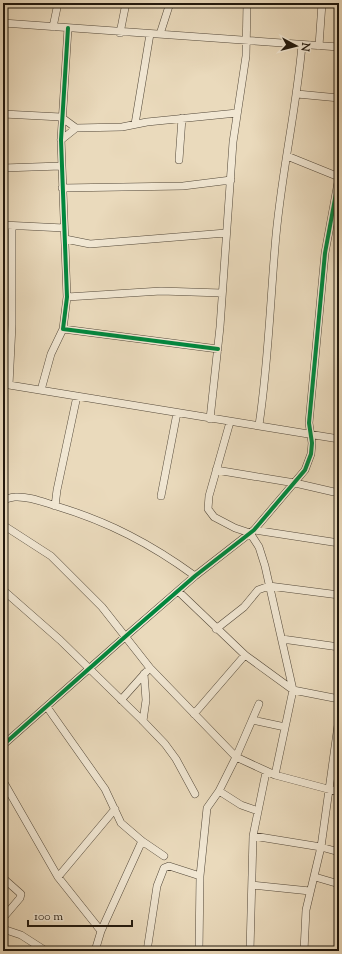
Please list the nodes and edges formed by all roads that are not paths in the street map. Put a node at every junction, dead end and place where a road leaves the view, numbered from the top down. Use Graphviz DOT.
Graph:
graph roads {
  1 [pos="58,3"];
  2 [pos="126,3"];
  3 [pos="170,3"];
  4 [pos="247,3"];
  5 [pos="322,3"];
  6 [pos="3,23"];
  7 [pos="53,27"];
  8 [pos="68,28"];
  9 [pos="120,33"];
  10 [pos="150,34"];
  11 [pos="160,34"];
  12 [pos="247,42"];
  13 [pos="302,45"];
  14 [pos="319,46"];
  15 [pos="339,47"];
  16 [pos="297,94"];
  17 [pos="339,98"];
  18 [pos="238,113"];
  19 [pos="3,114"];
  20 [pos="61,118"];
  21 [pos="182,118"];
  22 [pos="135,124"];
  23 [pos="76,128"];
  24 [pos="61,140"];
  25 [pos="287,156"];
  26 [pos="179,160"];
  27 [pos="61,166"];
  28 [pos="3,168"];
  29 [pos="339,177"];
  30 [pos="231,180"];
  31 [pos="62,188"];
  32 [pos="3,225"];
  33 [pos="12,226"];
  34 [pos="64,228"];
  35 [pos="226,233"];
  36 [pos="65,239"];
  37 [pos="222,293"];
  38 [pos="67,297"];
  39 [pos="63,329"];
  40 [pos="218,349"];
  41 [pos="6,385"];
  42 [pos="41,390"];
  43 [pos="77,396"];
  44 [pos="177,413"];
  45 [pos="210,419"];
  46 [pos="230,422"];
  47 [pos="259,425"];
  48 [pos="311,434"];
  49 [pos="339,439"];
  50 [pos="216,470"];
  51 [pos="295,483"];
  52 [pos="334,492"];
  53 [pos="161,496"];
  54 [pos="3,500"];
  55 [pos="55,506"];
  56 [pos="3,525"];
  57 [pos="252,531"];
  58 [pos="339,543"];
  59 [pos="195,576"];
  60 [pos="270,586"];
  61 [pos="3,590"];
  62 [pos="178,591"];
  63 [pos="339,595"];
  64 [pos="216,629"];
  65 [pos="126,636"];
  66 [pos="282,639"];
  67 [pos="339,647"];
  68 [pos="245,655"];
  69 [pos="150,668"];
  70 [pos="88,669"];
  71 [pos="144,674"];
  72 [pos="293,690"];
  73 [pos="339,699"];
  74 [pos="121,700"];
  75 [pos="259,704"];
  76 [pos="47,707"];
  77 [pos="194,714"];
  78 [pos="339,718"];
  79 [pos="252,720"];
  80 [pos="143,721"];
  81 [pos="285,728"];
  82 [pos="3,745"];
  83 [pos="236,757"];
  84 [pos="266,772"];
  85 [pos="275,776"];
  86 [pos="3,781"];
  87 [pos="328,790"];
  88 [pos="219,791"];
  89 [pos="339,792"];
  90 [pos="195,794"];
  91 [pos="115,809"];
  92 [pos="258,811"];
  93 [pos="253,836"];
  94 [pos="142,841"];
  95 [pos="321,847"];
  96 [pos="339,852"];
  97 [pos="164,856"];
  98 [pos="200,876"];
  99 [pos="58,877"];
  100 [pos="315,877"];
  101 [pos="3,878"];
  102 [pos="339,884"];
  103 [pos="252,885"];
  104 [pos="310,891"];
  105 [pos="3,918"];
  106 [pos="3,929"];
  107 [pos="101,931"];
  108 [pos="46,951"];
  109 [pos="95,951"];
  110 [pos="147,951"];
  111 [pos="199,951"];
  112 [pos="250,951"];
  113 [pos="304,951"];
  1 -- 7 [label="street"];
  2 -- 9 [label="street"];
  3 -- 11 [label="street"];
  4 -- 12 [label="street"];
  5 -- 14 [label="street"];
  6 -- 7 [label="street"];
  7 -- 8 [label="street"];
  8 -- 9 [label="street"];
  8 -- 20 [label="street"];
  9 -- 10 [label="street"];
  10 -- 11 [label="street"];
  10 -- 22 [label="street"];
  11 -- 12 [label="street"];
  12 -- 13 [label="street"];
  12 -- 18 [label="street"];
  13 -- 14 [label="street"];
  13 -- 16 [label="street"];
  14 -- 15 [label="street"];
  16 -- 17 [label="street"];
  16 -- 25 [label="street"];
  18 -- 21 [label="street"];
  18 -- 30 [label="street"];
  19 -- 20 [label="street"];
  20 -- 23 [label="street"];
  20 -- 24 [label="street"];
  21 -- 22 [label="street"];
  21 -- 26 [label="street"];
  22 -- 23 [label="street"];
  23 -- 24 [label="street"];
  24 -- 27 [label="street"];
  25 -- 29 [label="street"];
  25 -- 47 [label="street"];
  27 -- 28 [label="street"];
  27 -- 31 [label="street"];
  29 -- 48 [label="street"];
  30 -- 31 [label="street"];
  30 -- 35 [label="street"];
  31 -- 34 [label="street"];
  32 -- 33 [label="street"];
  33 -- 34 [label="street"];
  33 -- 41 [label="street"];
  34 -- 36 [label="street"];
  35 -- 36 [label="street"];
  35 -- 37 [label="street"];
  36 -- 38 [label="street"];
  37 -- 38 [label="street"];
  37 -- 40 [label="street"];
  38 -- 39 [label="street"];
  39 -- 40 [label="street"];
  39 -- 42 [label="street"];
  40 -- 45 [label="street"];
  41 -- 42 [label="street"];
  42 -- 43 [label="street"];
  43 -- 44 [label="street"];
  43 -- 55 [label="street"];
  44 -- 45 [label="street"];
  44 -- 53 [label="street"];
  45 -- 46 [label="street"];
  46 -- 47 [label="street"];
  46 -- 50 [label="street"];
  47 -- 48 [label="street"];
  48 -- 49 [label="street"];
  48 -- 51 [label="street"];
  50 -- 51 [label="street"];
  50 -- 57 [label="street"];
  51 -- 52 [label="street"];
  51 -- 57 [label="street"];
  54 -- 55 [label="street"];
  55 -- 59 [label="street"];
  56 -- 65 [label="street"];
  57 -- 58 [label="street"];
  57 -- 59 [label="street"];
  57 -- 60 [label="street"];
  59 -- 62 [label="street"];
  60 -- 63 [label="street"];
  60 -- 64 [label="street"];
  60 -- 66 [label="street"];
  61 -- 70 [label="street"];
  62 -- 64 [label="street"];
  62 -- 65 [label="street"];
  64 -- 68 [label="street"];
  65 -- 69 [label="street"];
  65 -- 70 [label="street"];
  66 -- 67 [label="street"];
  66 -- 72 [label="street"];
  68 -- 72 [label="street"];
  68 -- 77 [label="street"];
  69 -- 71 [label="street"];
  69 -- 77 [label="street"];
  70 -- 74 [label="street"];
  70 -- 76 [label="street"];
  71 -- 74 [label="street"];
  71 -- 80 [label="street"];
  72 -- 73 [label="street"];
  72 -- 81 [label="street"];
  74 -- 80 [label="street"];
  75 -- 79 [label="street"];
  76 -- 82 [label="street"];
  76 -- 91 [label="street"];
  77 -- 83 [label="street"];
  78 -- 87 [label="street"];
  79 -- 81 [label="street"];
  79 -- 83 [label="street"];
  80 -- 90 [label="street"];
  81 -- 85 [label="street"];
  83 -- 84 [label="street"];
  83 -- 88 [label="street"];
  84 -- 85 [label="street"];
  84 -- 92 [label="street"];
  85 -- 87 [label="street"];
  86 -- 99 [label="street"];
  87 -- 89 [label="street"];
  87 -- 95 [label="street"];
  88 -- 92 [label="street"];
  88 -- 98 [label="street"];
  91 -- 94 [label="street"];
  91 -- 99 [label="street"];
  92 -- 93 [label="street"];
  93 -- 95 [label="street"];
  93 -- 103 [label="street"];
  94 -- 97 [label="street"];
  94 -- 107 [label="street"];
  95 -- 96 [label="street"];
  95 -- 100 [label="street"];
  98 -- 110 [label="street"];
  98 -- 111 [label="street"];
  99 -- 107 [label="street"];
  100 -- 102 [label="street"];
  100 -- 104 [label="street"];
  101 -- 105 [label="street"];
  103 -- 104 [label="street"];
  103 -- 112 [label="street"];
  104 -- 113 [label="street"];
  106 -- 108 [label="street"];
  107 -- 109 [label="street"];
}
